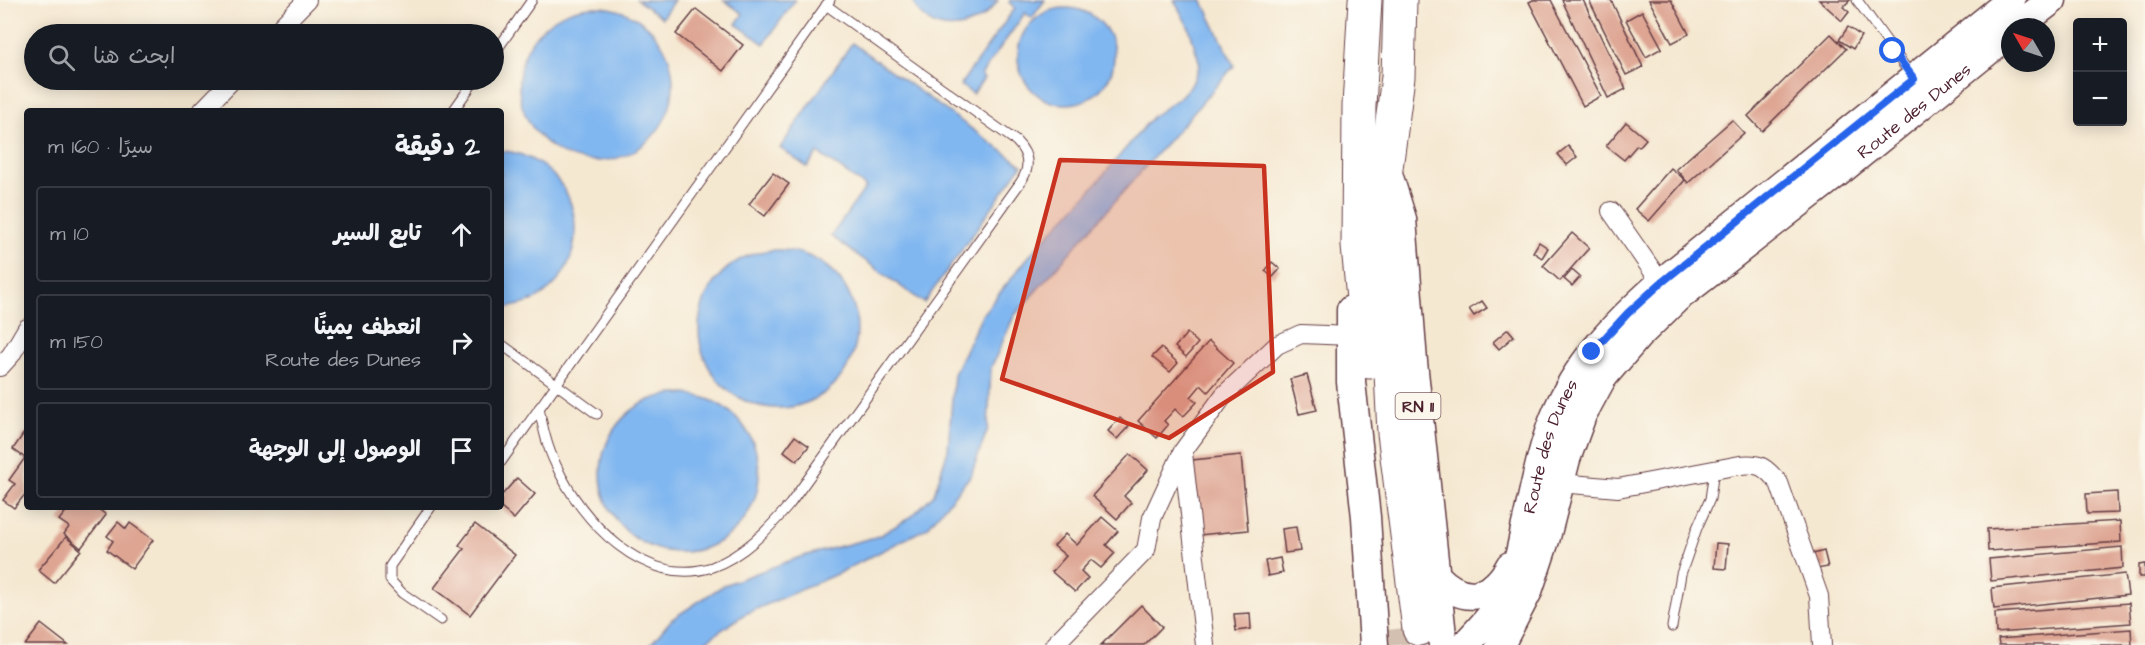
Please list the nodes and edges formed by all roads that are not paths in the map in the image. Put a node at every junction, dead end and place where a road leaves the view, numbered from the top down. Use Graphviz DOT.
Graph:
graph roads {
  1 [pos="307,0"];
  2 [pos="532,0"];
  3 [pos="1365,0"];
  4 [pos="1400,0"];
  5 [pos="1857,0"];
  6 [pos="2011,0"];
  7 [pos="2052,0"];
  8 [pos="828,3"];
  9 [pos="2029,18"];
  10 [pos="284,24"];
  11 [pos="504,40"];
  12 [pos="2001,40"];
  13 [pos="1914,79"];
  14 [pos="222,90"];
  15 [pos="468,90"];
  16 [pos="205,108"];
  17 [pos="455,108"];
  18 [pos="1386,168"];
  19 [pos="1611,211"];
  20 [pos="1358,246"];
  21 [pos="1661,283"];
  22 [pos="24,333"];
  23 [pos="1351,336"];
  24 [pos="504,346"];
  25 [pos="0,367"];
  26 [pos="556,384"];
  27 [pos="540,408"];
  28 [pos="597,414"];
  29 [pos="1183,451"];
  30 [pos="504,458"];
  31 [pos="1714,470"];
  32 [pos="1560,483"];
  33 [pos="429,510"];
  34 [pos="1521,549"];
  35 [pos="1437,577"];
  36 [pos="441,620"];
  37 [pos="1672,627"];
  38 [pos="1408,637"];
  39 [pos="1054,645"];
  40 [pos="1205,645"];
  41 [pos="1465,645"];
  42 [pos="1500,645"];
  43 [pos="1822,645"];
  1 -- 10 [label="street"];
  2 -- 11 [label="lane"];
  3 -- 20 [label="highway, RN 11"];
  4 -- 18 [label="highway, RN 11"];
  5 -- 13 [label="lane"];
  6 -- 13 [label="main road, Route des Dunes"];
  7 -- 9 [label="main road"];
  8 -- 26 [label="lane"];
  8 -- 27 [label="lane"];
  12 -- 32 [label="main road, Route des Dunes"];
  13 -- 21 [label="main road, Route des Dunes"];
  14 -- 16 [label="street"];
  15 -- 17 [label="lane"];
  18 -- 35 [label="main road, RN 11"];
  18 -- 38 [label="highway, RN 11"];
  19 -- 21 [label="street"];
  20 -- 23 [label="main road, RN 11"];
  20 -- 38 [label="highway, RN 11"];
  21 -- 34 [label="main road, Route des Dunes"];
  22 -- 25 [label="street"];
  23 -- 29 [label="street"];
  23 -- 38 [label="main road, RN 11"];
  24 -- 26 [label="lane"];
  26 -- 27 [label="lane"];
  26 -- 28 [label="lane"];
  27 -- 30 [label="lane"];
  29 -- 39 [label="street"];
  29 -- 40 [label="street"];
  31 -- 32 [label="street"];
  31 -- 37 [label="lane"];
  31 -- 43 [label="street"];
  32 -- 42 [label="main road, Route des Dunes"];
  33 -- 36 [label="lane"];
  34 -- 35 [label="main road"];
  34 -- 41 [label="main road, Route des Dunes"];
  35 -- 38 [label="main road, RN 11"];
}
